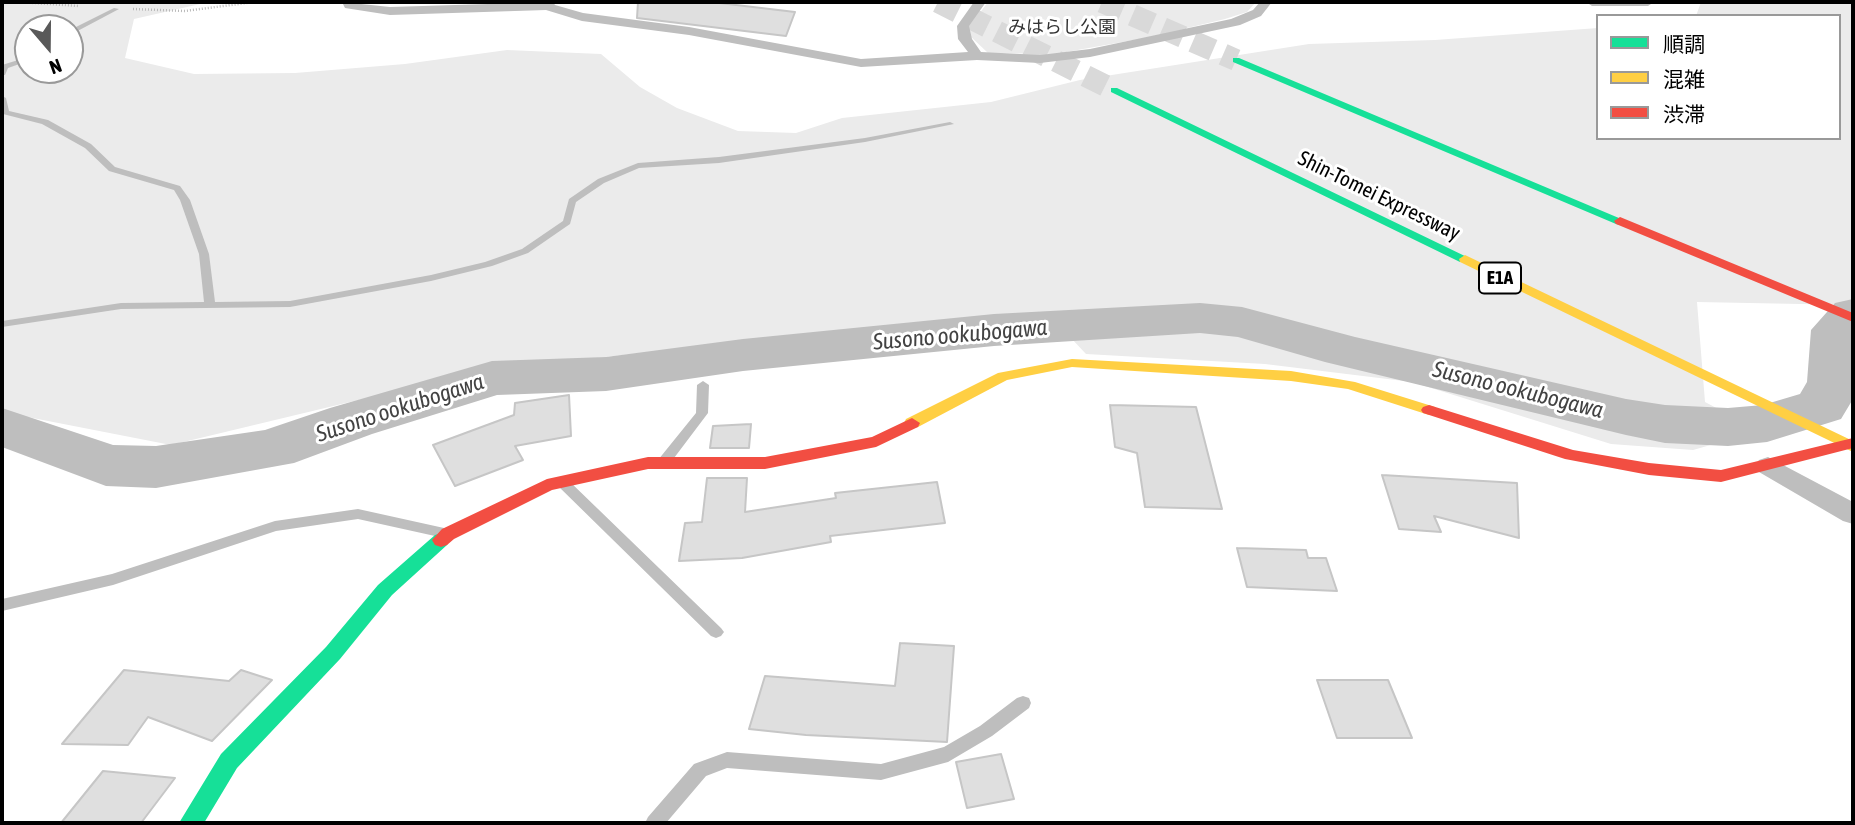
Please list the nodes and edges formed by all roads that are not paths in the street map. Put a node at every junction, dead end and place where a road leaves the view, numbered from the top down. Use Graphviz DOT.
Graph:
graph roads {
  1 [pos="348,2"];
  2 [pos="759,2"];
  3 [pos="796,2"];
  4 [pos="980,2"];
  5 [pos="1266,2"];
  6 [pos="1592,2"];
  7 [pos="1648,2"];
  8 [pos="548,4"];
  9 [pos="116,9"];
  10 [pos="84,26"];
  11 [pos="977,56"];
  12 [pos="1237,60"];
  13 [pos="1114,90"];
  14 [pos="2,98"];
  15 [pos="950,124"];
  16 [pos="210,306"];
  17 [pos="1853,318"];
  18 [pos="2,324"];
  19 [pos="704,385"];
  20 [pos="1853,445"];
  21 [pos="663,463"];
  22 [pos="1769,466"];
  23 [pos="562,482"];
  24 [pos="1853,514"];
  25 [pos="448,534"];
  26 [pos="2,605"];
  27 [pos="716,632"];
  28 [pos="1023,703"];
  29 [pos="191,823"];
  30 [pos="654,823"];
  1 -- 8 [label="street"];
  2 -- 3 [label="lane"];
  4 -- 11 [label="street"];
  5 -- 11 [label="street"];
  6 -- 7 [label="street"];
  8 -- 11 [label="street"];
  9 -- 10 [label="lane"];
  12 -- 17 [label="main road"];
  13 -- 20 [label="main road, Shin-Tomei Expressway / E1A"];
  14 -- 16 [label="lane"];
  15 -- 16 [label="lane"];
  16 -- 18 [label="lane"];
  19 -- 21 [label="lane"];
  20 -- 22 [label="main road"];
  21 -- 22 [label="main road"];
  21 -- 23 [label="main road"];
  22 -- 24 [label="street"];
  23 -- 25 [label="main road"];
  23 -- 27 [label="lane"];
  25 -- 26 [label="lane"];
  25 -- 29 [label="main road"];
  28 -- 30 [label="lane"];
}
